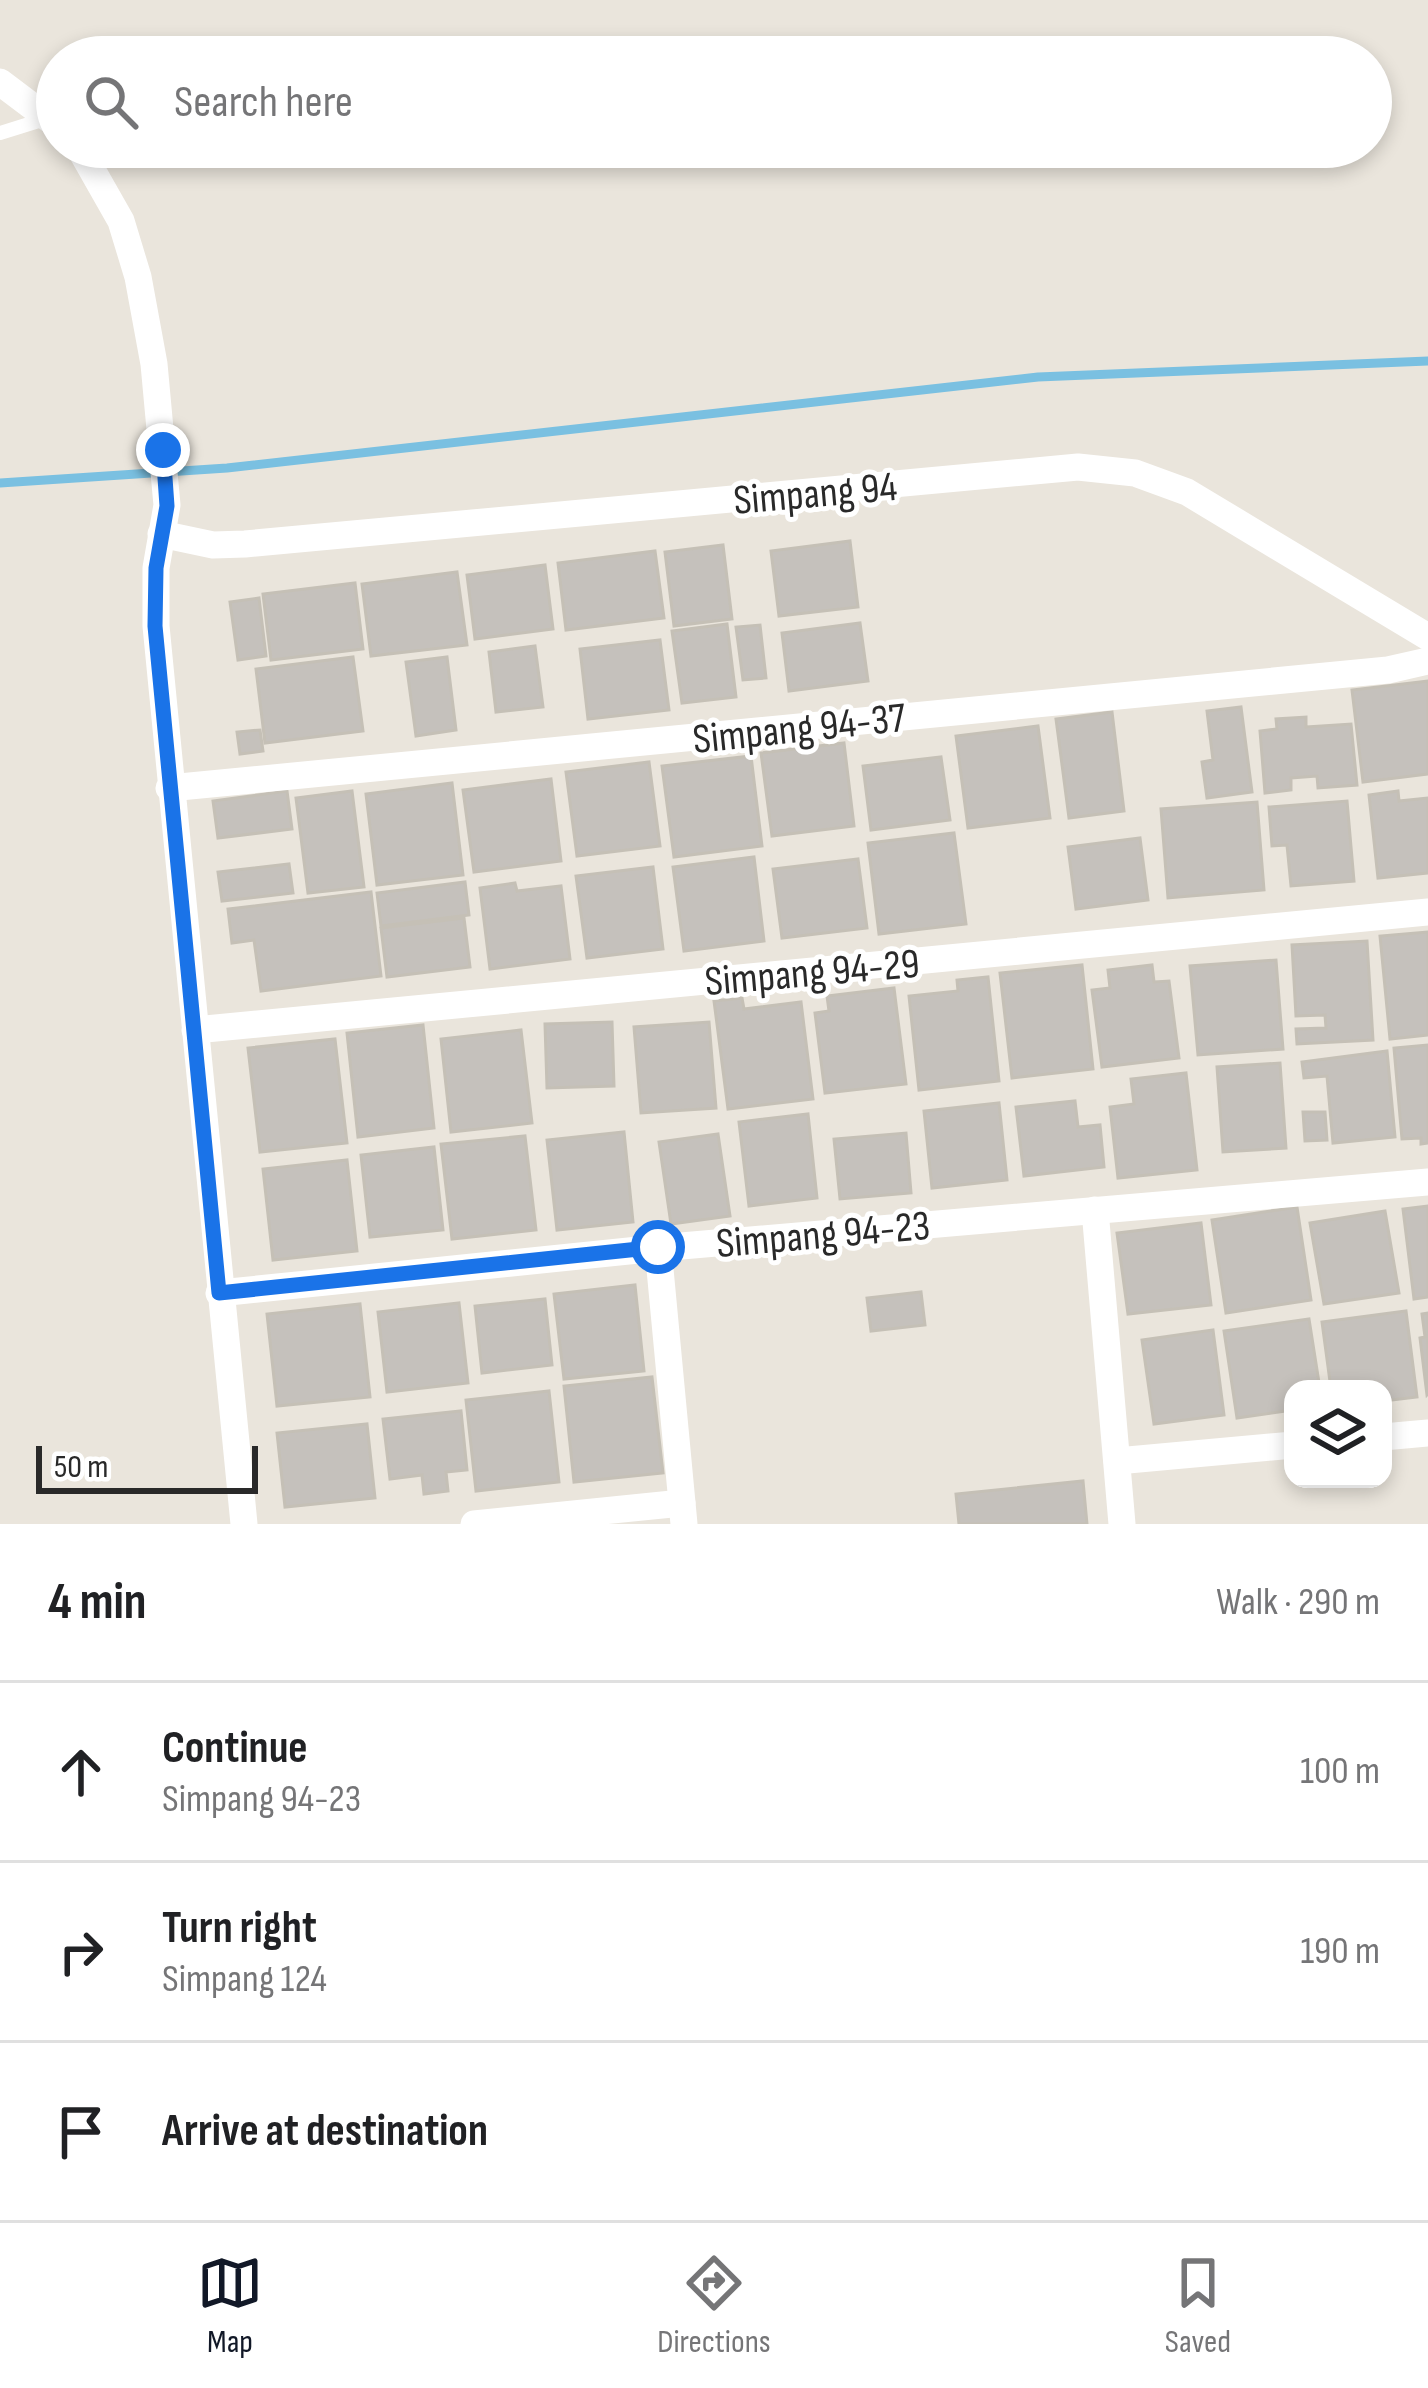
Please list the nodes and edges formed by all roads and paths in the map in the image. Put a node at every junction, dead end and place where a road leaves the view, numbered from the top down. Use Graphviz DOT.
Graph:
graph roads {
  1 [pos="0,82"];
  2 [pos="36,108"];
  3 [pos="36,125"];
  4 [pos="0,133"];
  5 [pos="91,168"];
  6 [pos="161,534"];
  7 [pos="1428,638"];
  8 [pos="1428,661"];
  9 [pos="170,788"];
  10 [pos="1428,912"];
  11 [pos="196,1030"];
  12 [pos="1428,1182"];
  13 [pos="1095,1210"];
  14 [pos="658,1247"];
  15 [pos="219,1293"];
  16 [pos="1428,1433"];
  17 [pos="1392,1436"];
  18 [pos="1284,1446"];
  19 [pos="1117,1462"];
  20 [pos="683,1514"];
  21 [pos="244,1524"];
  22 [pos="474,1524"];
  23 [pos="1122,1524"];
  1 -- 2 [label="street"];
  3 -- 4 [label="lane"];
  5 -- 6 [label="street"];
  6 -- 7 [label="street, Simpang 94"];
  6 -- 9 [label="street"];
  8 -- 9 [label="street, Simpang 94-37"];
  9 -- 11 [label="street"];
  10 -- 11 [label="street, Simpang 94-29"];
  11 -- 15 [label="street"];
  12 -- 13 [label="street, Simpang 94-23"];
  13 -- 14 [label="street, Simpang 94-23"];
  13 -- 19 [label="street"];
  14 -- 15 [label="street, Simpang 94-23"];
  14 -- 20 [label="street"];
  15 -- 21 [label="street"];
  16 -- 17 [label="street"];
  18 -- 19 [label="street"];
  19 -- 23 [label="street"];
  20 -- 22 [label="street"];
}
